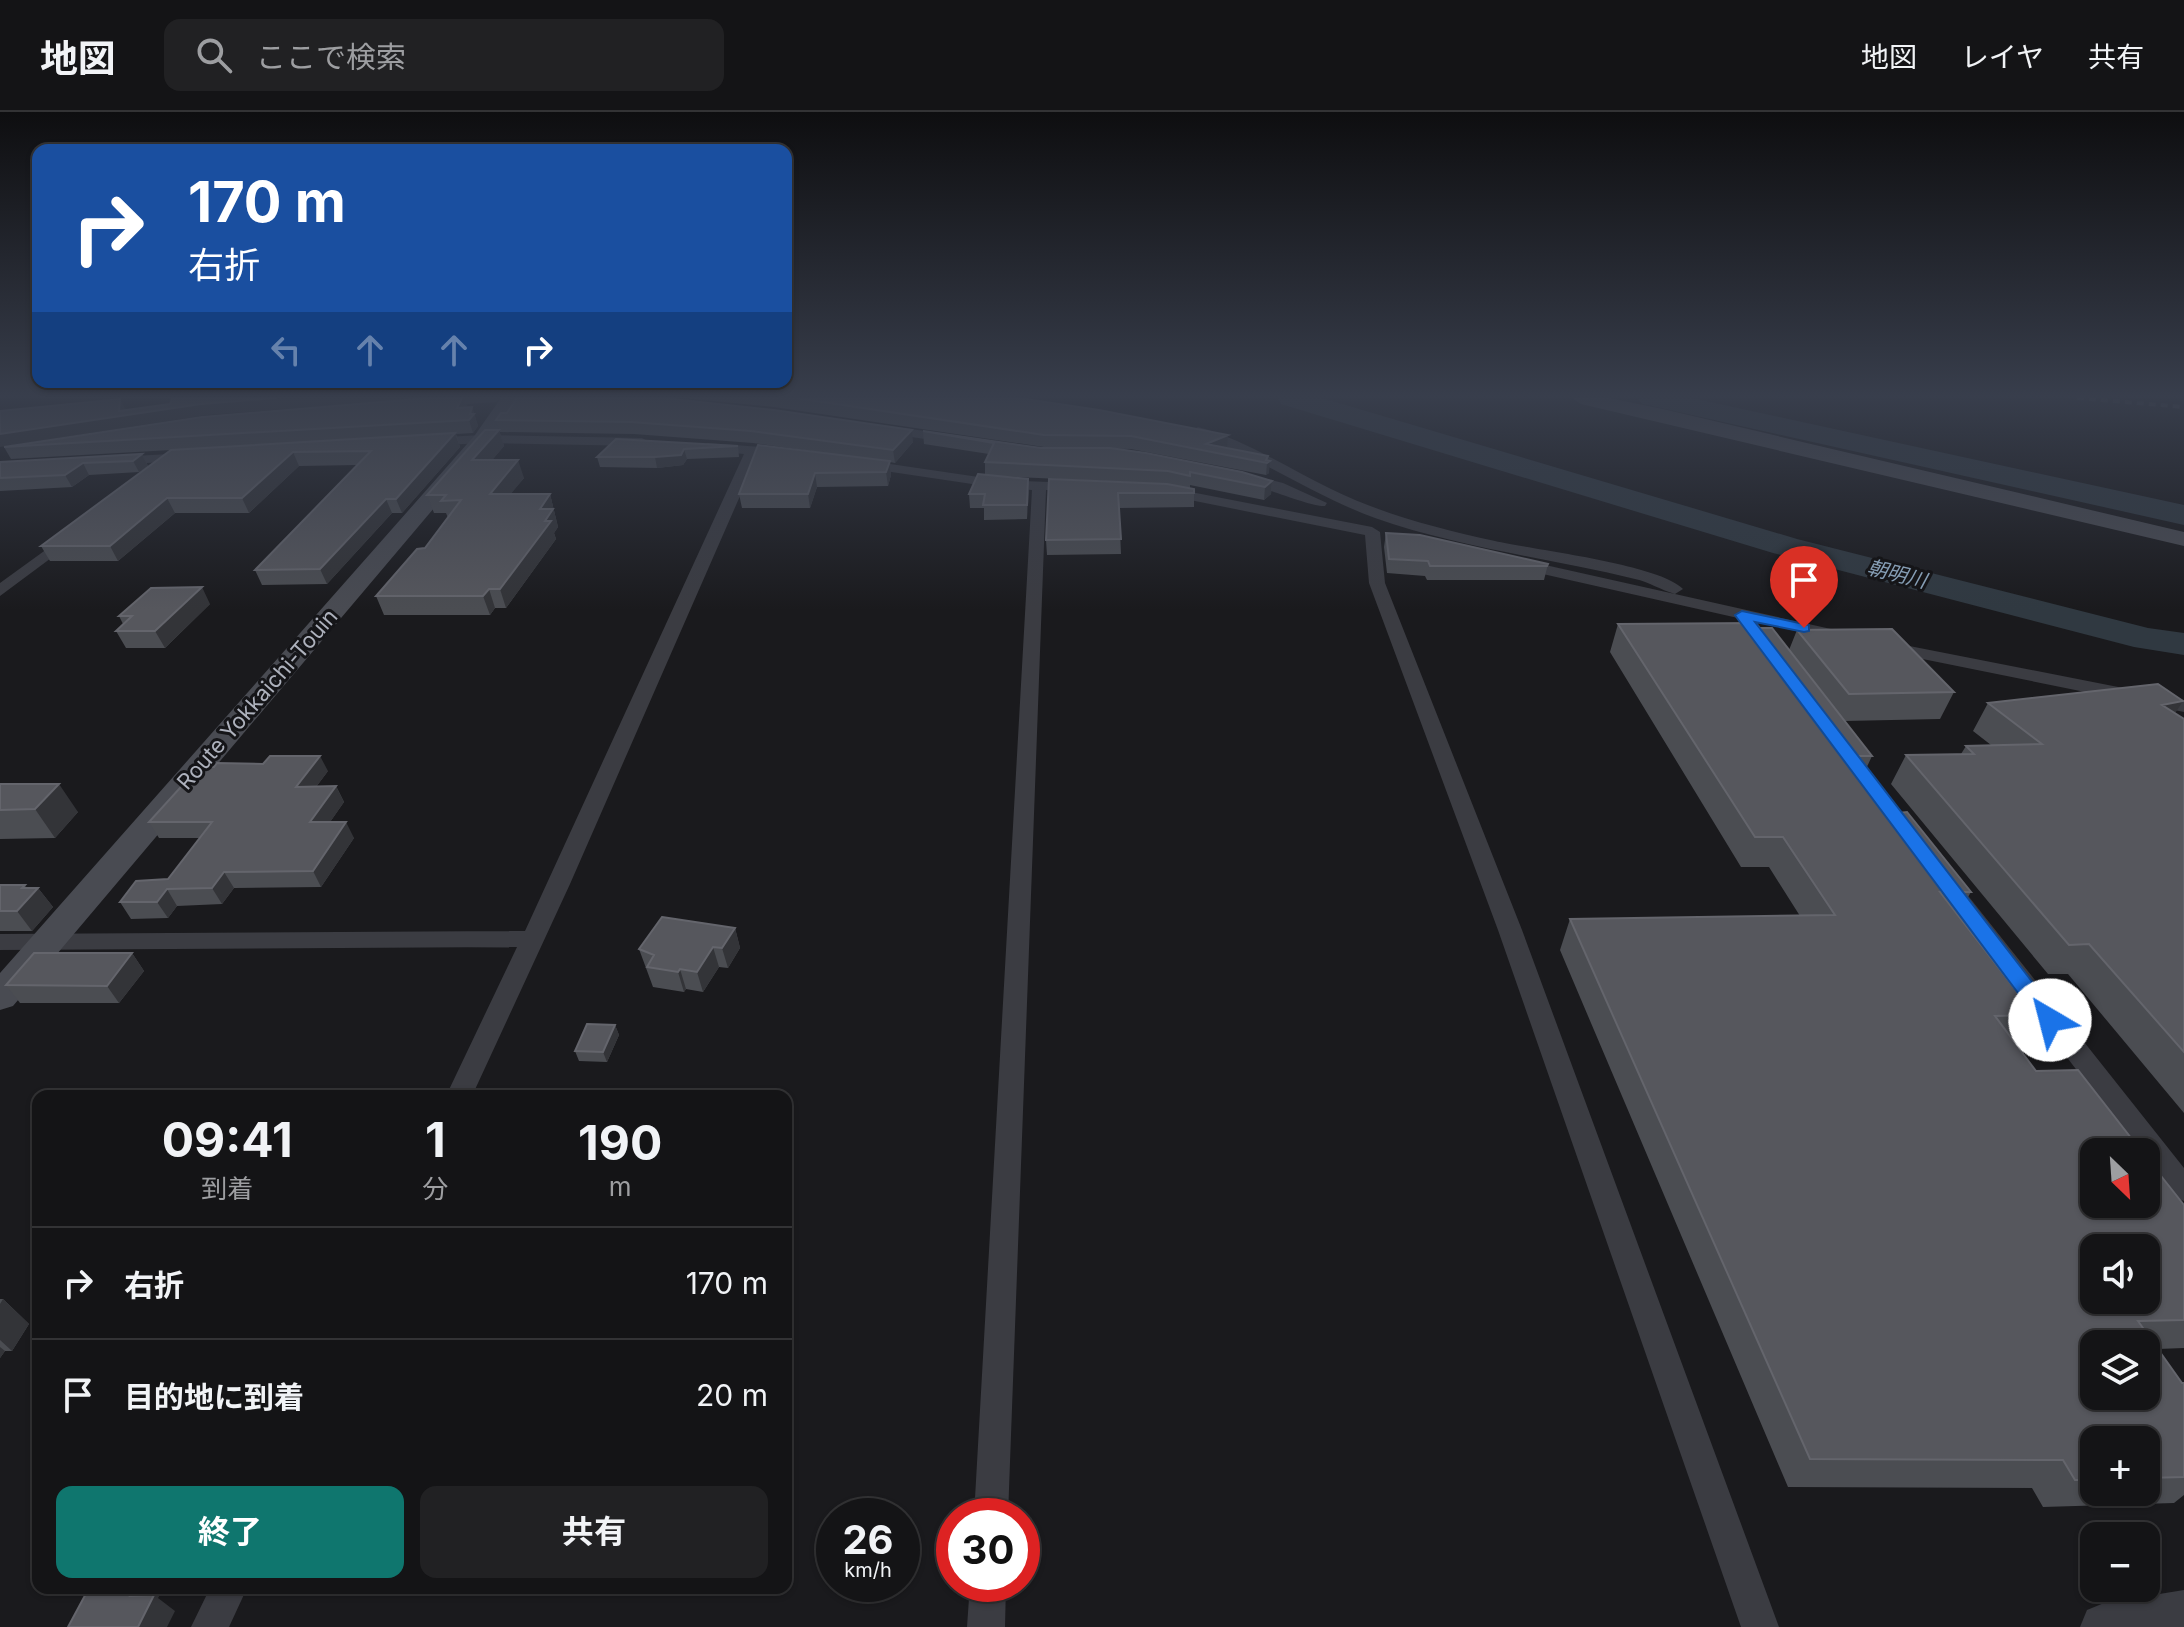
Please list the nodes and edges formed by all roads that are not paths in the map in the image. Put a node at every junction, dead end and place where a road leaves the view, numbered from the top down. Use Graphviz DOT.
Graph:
graph roads {
  1 [pos="158,469"];
  2 [pos="456,469"];
  3 [pos="745,469"];
  4 [pos="895,469"];
  5 [pos="1285,469"];
  6 [pos="1889,469"];
  7 [pos="1222,472"];
  8 [pos="146,478"];
  9 [pos="1039,487"];
  10 [pos="1095,487"];
  11 [pos="1139,489"];
  12 [pos="85,525"];
  13 [pos="1390,532"];
  14 [pos="2184,539"];
  15 [pos="0,591"];
  16 [pos="1742,615"];
  17 [pos="1777,623"];
  18 [pos="1761,640"];
  19 [pos="2184,706"];
  20 [pos="1934,868"];
  21 [pos="532,939"];
  22 [pos="0,942"];
  23 [pos="47,942"];
  24 [pos="0,997"];
  25 [pos="462,1090"];
  26 [pos="2184,1189"];
  27 [pos="992,1498"];
  28 [pos="226,1594"];
  29 [pos="987,1602"];
  30 [pos="2184,1613"];
  31 [pos="210,1627"];
  32 [pos="986,1627"];
  33 [pos="1760,1627"];
  34 [pos="2104,1627"];
  1 -- 8 [label="street"];
  2 -- 23 [label="main road, Route Yokkaichi-Touin"];
  3 -- 21 [label="street"];
  4 -- 9 [label="street"];
  5 -- 13 [label="street"];
  6 -- 14 [label="main road"];
  7 -- 13 [label="street"];
  9 -- 10 [label="street"];
  9 -- 27 [label="street"];
  11 -- 13 [label="street"];
  12 -- 15 [label="street"];
  13 -- 16 [label="street"];
  13 -- 17 [label="street"];
  13 -- 33 [label="street"];
  16 -- 17 [label="street"];
  16 -- 18 [label="street"];
  17 -- 19 [label="street"];
  20 -- 26 [label="street"];
  21 -- 23 [label="street"];
  21 -- 25 [label="street"];
  22 -- 23 [label="street"];
  23 -- 24 [label="main road, Route Yokkaichi-Touin"];
  28 -- 31 [label="street"];
  29 -- 32 [label="street"];
  30 -- 34 [label="street"];
}
